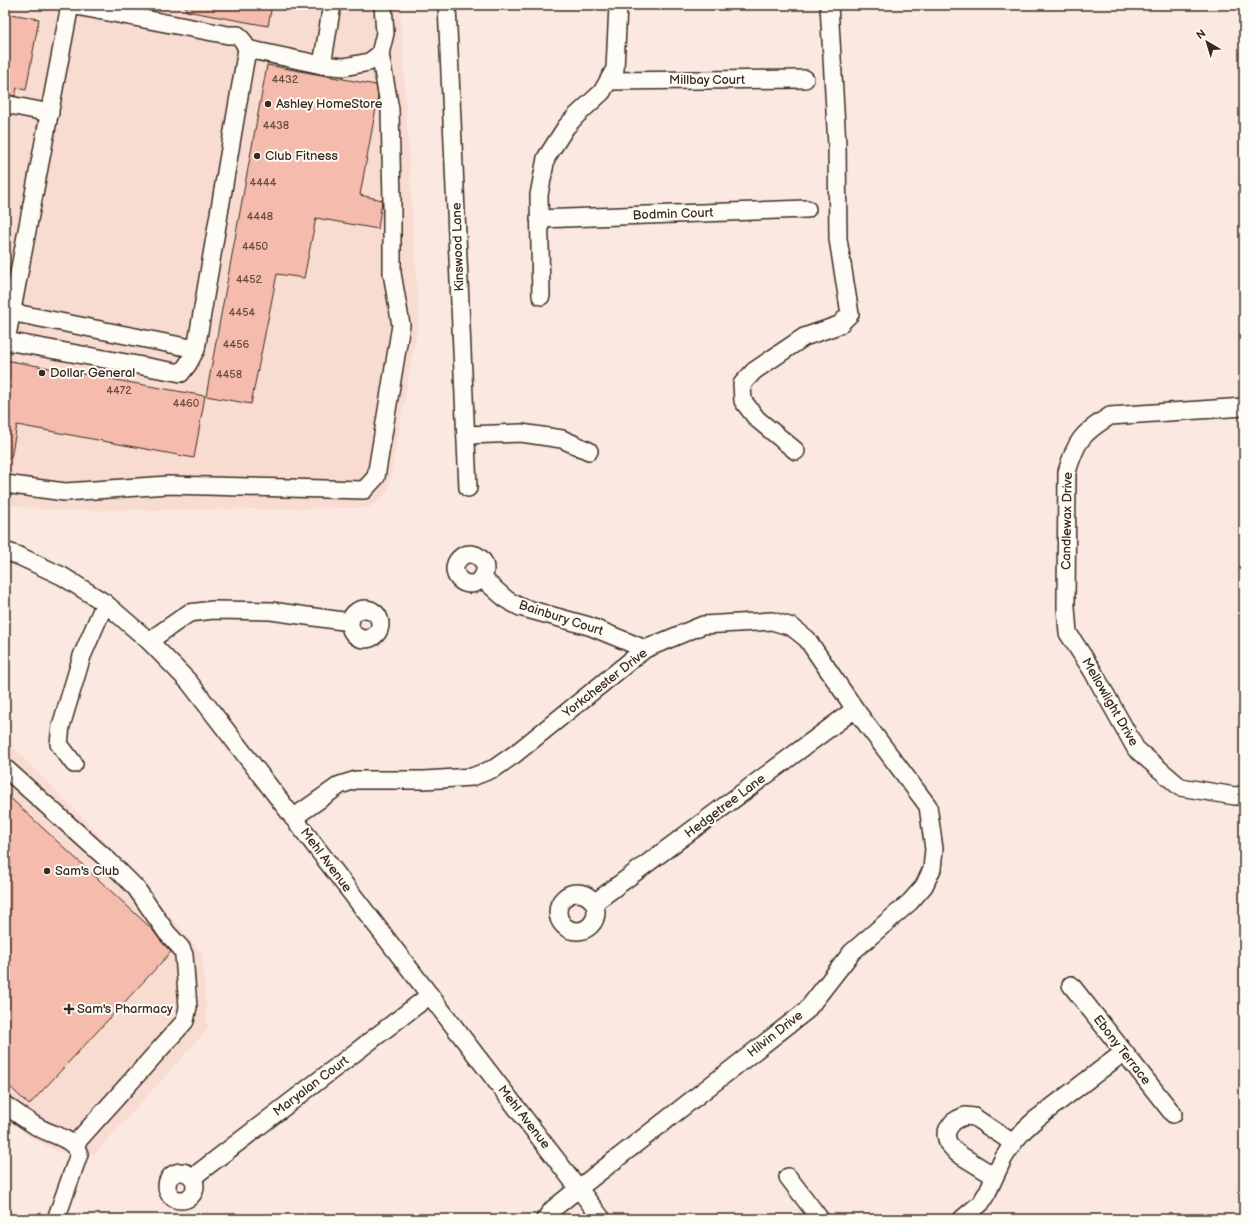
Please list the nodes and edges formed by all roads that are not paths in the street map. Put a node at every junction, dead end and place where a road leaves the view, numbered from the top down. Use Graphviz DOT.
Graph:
graph roads {
  1 [pos="70,5"];
  2 [pos="332,5"];
  3 [pos="383,5"];
  4 [pos="447,5"];
  5 [pos="618,5"];
  6 [pos="829,5"];
  7 [pos="93,7"];
  8 [pos="247,49"];
  9 [pos="380,54"];
  10 [pos="322,65"];
  11 [pos="805,79"];
  12 [pos="609,81"];
  13 [pos="5,104"];
  14 [pos="50,113"];
  15 [pos="807,209"];
  16 [pos="539,220"];
  17 [pos="541,296"];
  18 [pos="8,311"];
  19 [pos="5,341"];
  20 [pos="196,349"];
  21 [pos="1244,407"];
  22 [pos="466,435"];
  23 [pos="796,451"];
  24 [pos="589,452"];
  25 [pos="5,484"];
  26 [pos="468,488"];
  27 [pos="5,551"];
  28 [pos="482,578"];
  29 [pos="105,603"];
  30 [pos="350,622"];
  31 [pos="1068,633"];
  32 [pos="149,641"];
  33 [pos="645,649"];
  34 [pos="855,709"];
  35 [pos="74,764"];
  36 [pos="5,768"];
  37 [pos="1244,795"];
  38 [pos="293,818"];
  39 [pos="934,849"];
  40 [pos="594,903"];
  41 [pos="1071,985"];
  42 [pos="430,995"];
  43 [pos="1124,1052"];
  44 [pos="5,1105"];
  45 [pos="1173,1114"];
  46 [pos="1012,1142"];
  47 [pos="74,1145"];
  48 [pos="994,1176"];
  49 [pos="193,1177"];
  50 [pos="788,1177"];
  51 [pos="579,1188"];
  52 [pos="56,1219"];
  53 [pos="545,1219"];
  54 [pos="602,1219"];
  55 [pos="820,1219"];
  56 [pos="962,1219"];
  1 -- 7 [label="street"];
  1 -- 14 [label="street"];
  2 -- 10 [label="street"];
  3 -- 9 [label="street"];
  4 -- 22 [label="street, Kinswood Lane"];
  5 -- 12 [label="street"];
  6 -- 23 [label="street"];
  7 -- 8 [label="street"];
  8 -- 10 [label="street"];
  8 -- 20 [label="street"];
  9 -- 10 [label="street"];
  9 -- 25 [label="street"];
  11 -- 12 [label="street, Millbay Court"];
  12 -- 16 [label="street"];
  13 -- 14 [label="street"];
  14 -- 18 [label="street"];
  15 -- 16 [label="street, Bodmin Court"];
  16 -- 17 [label="street"];
  18 -- 19 [label="street"];
  18 -- 20 [label="street"];
  19 -- 20 [label="street"];
  21 -- 31 [label="street, Candlewax Drive"];
  22 -- 24 [label="street"];
  22 -- 26 [label="street, Kinswood Lane"];
  27 -- 29 [label="street, Mehl Avenue"];
  28 -- 33 [label="street, Bainbury Court"];
  29 -- 32 [label="street, Mehl Avenue"];
  29 -- 35 [label="street"];
  30 -- 32 [label="street"];
  31 -- 37 [label="street, Mellowlight Drive"];
  32 -- 38 [label="street, Mehl Avenue"];
  33 -- 34 [label="street, Yorkchester Drive"];
  33 -- 38 [label="street, Yorkchester Drive"];
  34 -- 39 [label="street, Yorkchester Drive"];
  34 -- 40 [label="street, Hedgetree Lane"];
  36 -- 47 [label="street"];
  38 -- 42 [label="street, Mehl Avenue"];
  39 -- 51 [label="street, Hilvin Drive"];
  41 -- 43 [label="street, Ebony Terrace"];
  42 -- 49 [label="street, Maryalan Court"];
  42 -- 51 [label="street, Mehl Avenue"];
  43 -- 45 [label="street, Ebony Terrace"];
  43 -- 46 [label="street"];
  44 -- 47 [label="street"];
  46 -- 48 [label="street"];
  46 -- 48 [label="street"];
  47 -- 52 [label="street"];
  48 -- 56 [label="street"];
  50 -- 55 [label="street"];
  51 -- 53 [label="street, Hilvin Drive"];
  51 -- 54 [label="street, Mehl Avenue"];
}
